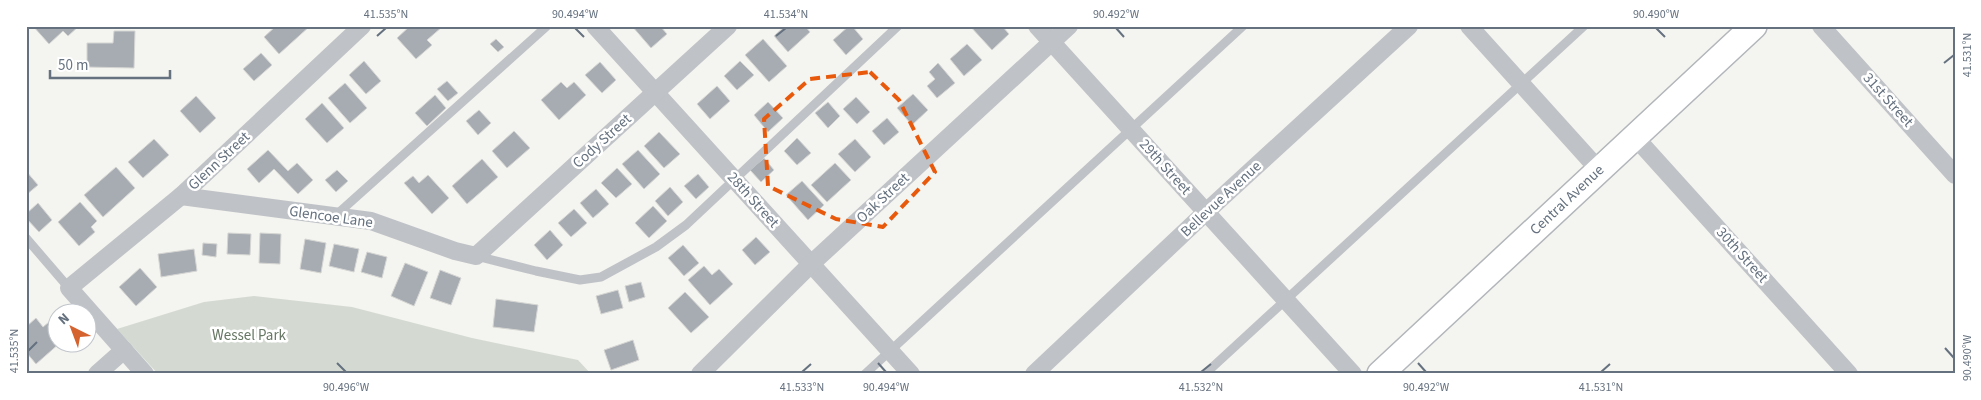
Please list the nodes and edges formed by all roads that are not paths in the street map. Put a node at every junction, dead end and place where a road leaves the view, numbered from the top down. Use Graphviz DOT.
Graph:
graph roads {
  1 [pos="362,26"];
  2 [pos="547,26"];
  3 [pos="595,26"];
  4 [pos="728,26"];
  5 [pos="898,26"];
  6 [pos="1037,26"];
  7 [pos="1069,26"];
  8 [pos="1243,26"];
  9 [pos="1409,26"];
  10 [pos="1469,26"];
  11 [pos="1584,26"];
  12 [pos="1754,26"];
  13 [pos="1821,26"];
  14 [pos="1052,42"];
  15 [pos="1521,84"];
  16 [pos="656,92"];
  17 [pos="1131,129"];
  18 [pos="1635,137"];
  19 [pos="1599,170"];
  20 [pos="1955,175"];
  21 [pos="734,180"];
  22 [pos="181,196"];
  23 [pos="1206,212"];
  24 [pos="335,216"];
  25 [pos="26,238"];
  26 [pos="476,256"];
  27 [pos="811,264"];
  28 [pos="69,288"];
  29 [pos="1286,300"];
  30 [pos="124,350"];
  31 [pos="889,350"];
  32 [pos="97,374"];
  33 [pos="145,374"];
  34 [pos="700,374"];
  35 [pos="865,374"];
  36 [pos="910,374"];
  37 [pos="1034,374"];
  38 [pos="1205,374"];
  39 [pos="1353,374"];
  40 [pos="1380,374"];
  41 [pos="1849,374"];
  1 -- 22 [label="street, Glenn Street"];
  2 -- 24 [label="lane"];
  3 -- 16 [label="street, 28th Street"];
  4 -- 16 [label="street, Cody Street"];
  5 -- 21 [label="lane"];
  6 -- 14 [label="street, 29th Street"];
  7 -- 14 [label="street, Oak Street"];
  8 -- 17 [label="lane"];
  9 -- 23 [label="street, Bellevue Avenue"];
  10 -- 15 [label="street"];
  11 -- 15 [label="lane"];
  12 -- 18 [label="street, Central Avenue"];
  13 -- 20 [label="street, 31st Street"];
  14 -- 17 [label="street, 29th Street"];
  14 -- 27 [label="street, Oak Street"];
  15 -- 19 [label="street"];
  15 -- 29 [label="lane"];
  16 -- 21 [label="street, 28th Street"];
  16 -- 26 [label="street, Cody Street"];
  17 -- 23 [label="street, 29th Street"];
  17 -- 31 [label="lane"];
  18 -- 19 [label="street, Central Avenue"];
  18 -- 41 [label="street, 30th Street"];
  19 -- 40 [label="street, Central Avenue"];
  21 -- 26 [label="lane"];
  21 -- 27 [label="street, 28th Street"];
  22 -- 24 [label="street, Glencoe Lane"];
  22 -- 28 [label="street, Glenn Street"];
  23 -- 29 [label="street, 29th Street"];
  23 -- 37 [label="street, Bellevue Avenue"];
  24 -- 26 [label="street, Glencoe Lane"];
  25 -- 28 [label="lane"];
  27 -- 31 [label="street, 28th Street"];
  27 -- 34 [label="street, Oak Street"];
  28 -- 30 [label="street"];
  29 -- 38 [label="lane"];
  29 -- 39 [label="street, 29th Street"];
  30 -- 32 [label="street"];
  30 -- 33 [label="street"];
  31 -- 35 [label="lane"];
  31 -- 36 [label="street, 28th Street"];
}
